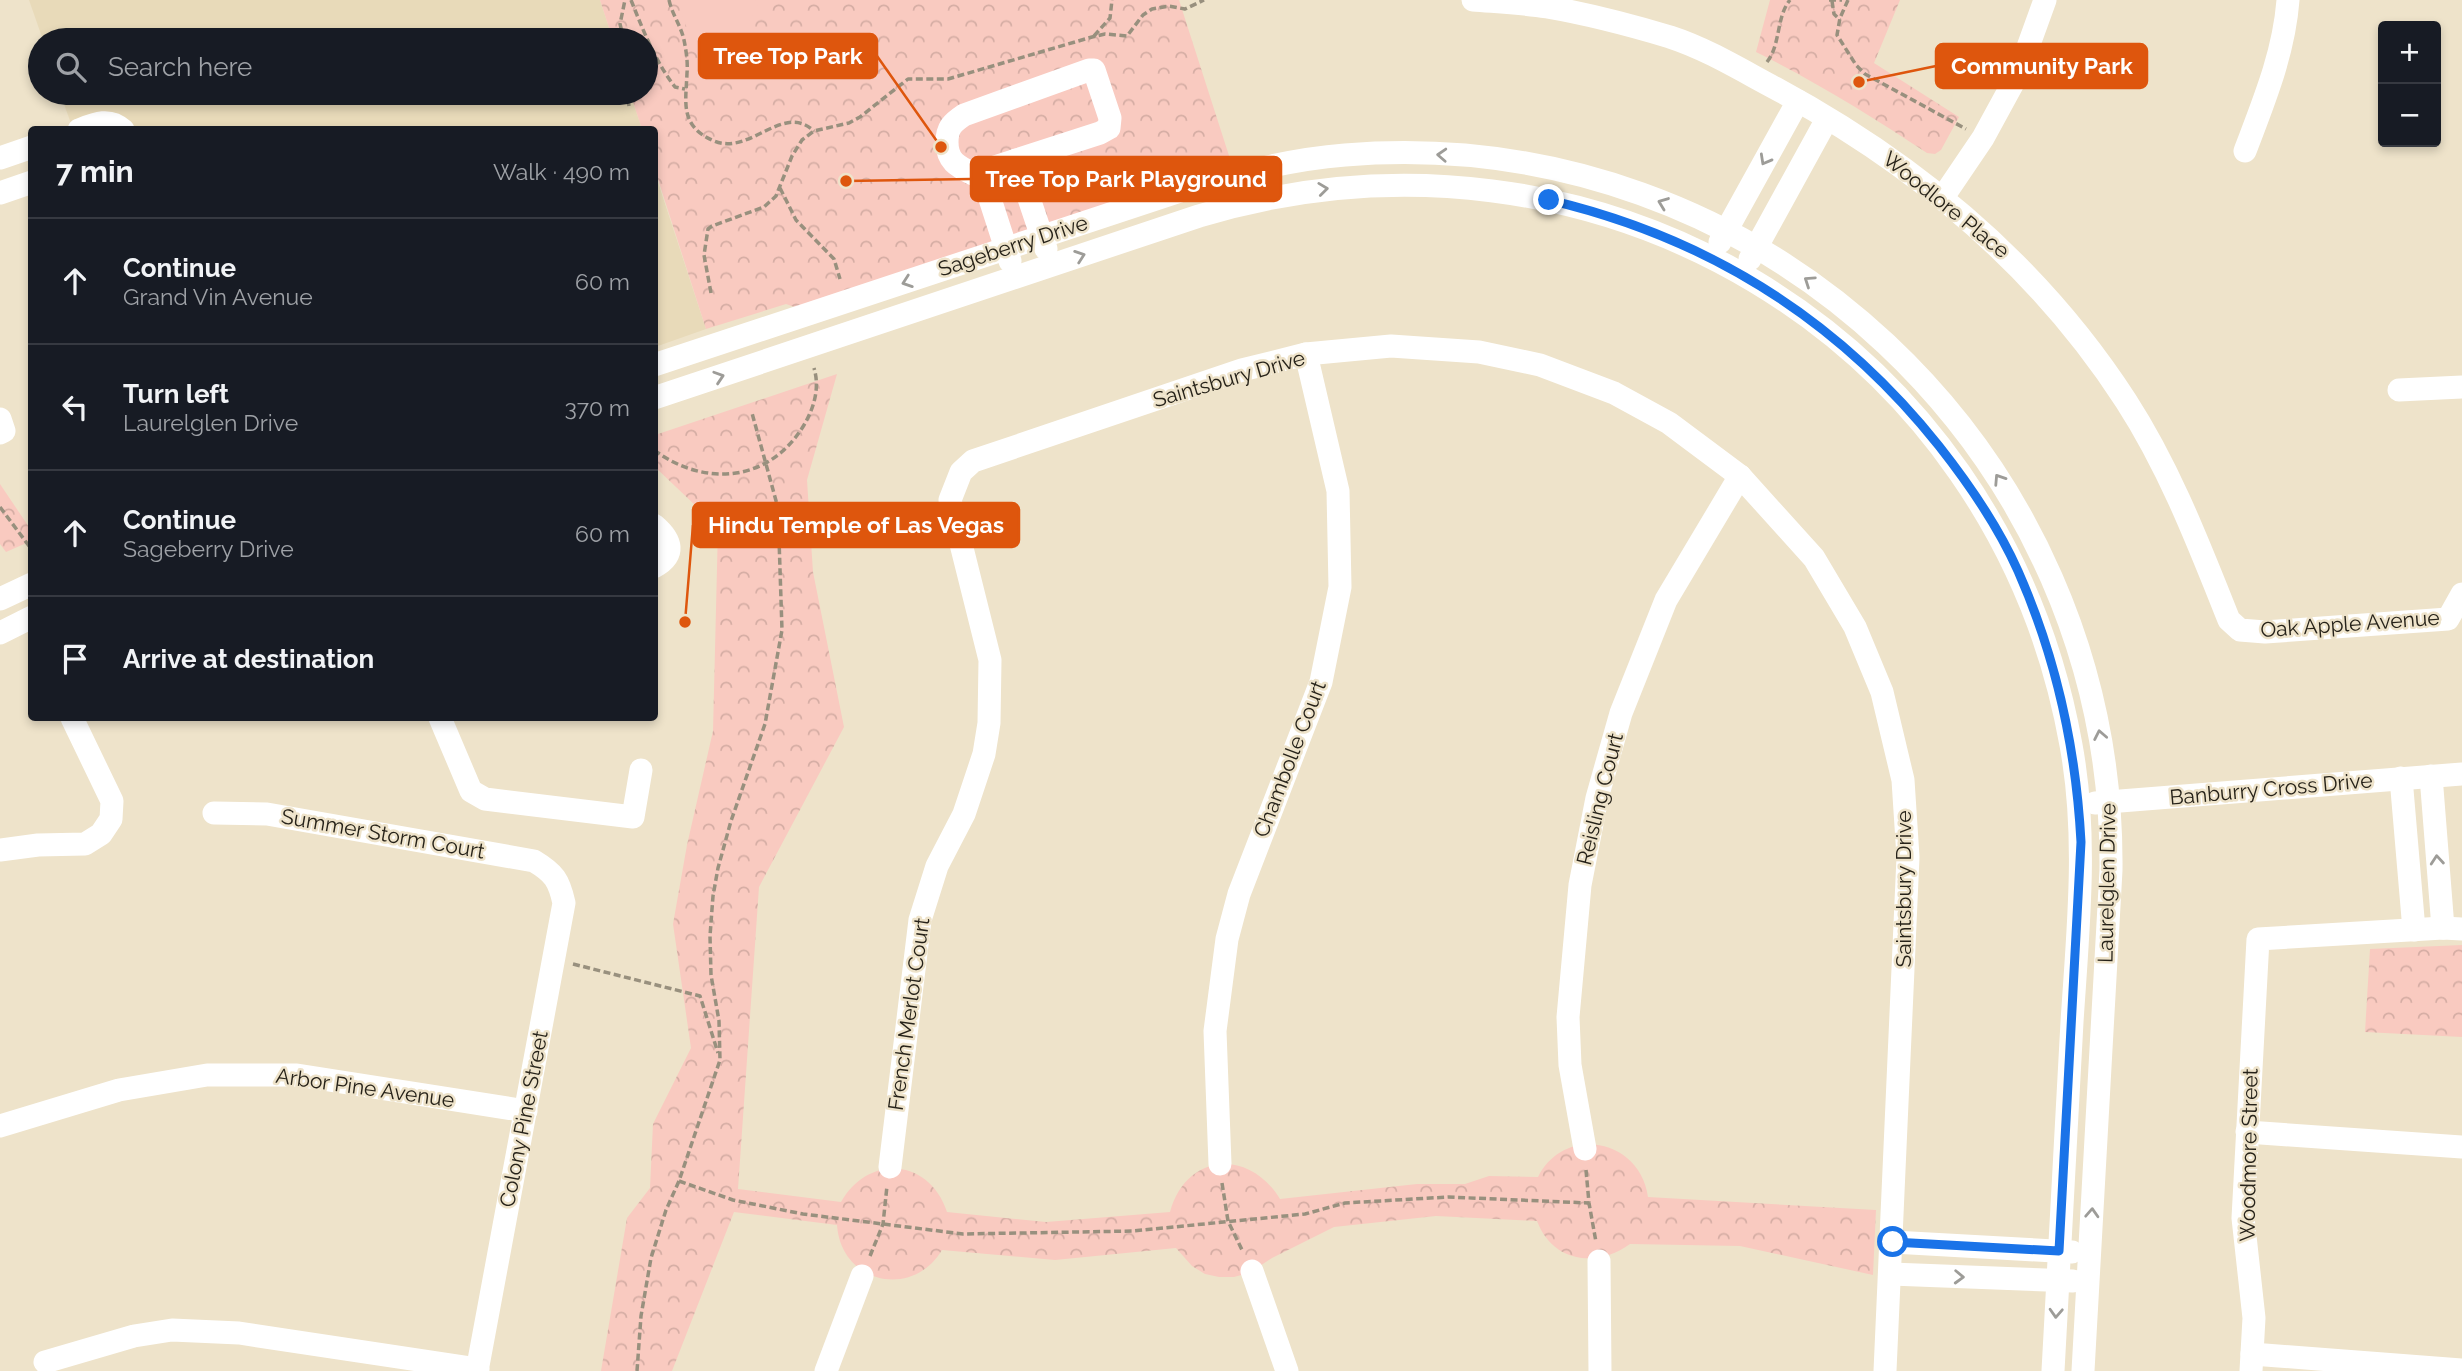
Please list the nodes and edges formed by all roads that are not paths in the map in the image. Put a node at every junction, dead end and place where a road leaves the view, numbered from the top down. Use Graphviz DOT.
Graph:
graph roads {
  1 [pos="1473,0"];
  2 [pos="2045,0"];
  3 [pos="2288,0"];
  4 [pos="1602,9"];
  5 [pos="1798,100"];
  6 [pos="1827,119"];
  7 [pos="88,126"];
  8 [pos="116,126"];
  9 [pos="28,149"];
  10 [pos="2245,151"];
  11 [pos="0,158"];
  12 [pos="1016,160"];
  13 [pos="981,171"];
  14 [pos="28,183"];
  15 [pos="0,193"];
  16 [pos="1943,197"];
  17 [pos="1041,236"];
  18 [pos="1741,239"];
  19 [pos="1006,248"];
  20 [pos="1051,266"];
  21 [pos="1726,266"];
  22 [pos="1016,277"];
  23 [pos="1306,354"];
  24 [pos="658,364"];
  25 [pos="2462,387"];
  26 [pos="2399,390"];
  27 [pos="658,397"];
  28 [pos="1740,476"];
  29 [pos="950,500"];
  30 [pos="658,529"];
  31 [pos="658,565"];
  32 [pos="28,586"];
  33 [pos="0,599"];
  34 [pos="2458,601"];
  35 [pos="28,619"];
  36 [pos="2240,630"];
  37 [pos="0,633"];
  38 [pos="73,721"];
  39 [pos="441,721"];
  40 [pos="640,770"];
  41 [pos="2462,774"];
  42 [pos="2431,776"];
  43 [pos="2401,778"];
  44 [pos="2110,802"];
  45 [pos="2080,804"];
  46 [pos="214,813"];
  47 [pos="0,850"];
  48 [pos="550,870"];
  49 [pos="2453,928"];
  50 [pos="2414,929"];
  51 [pos="526,1111"];
  52 [pos="0,1126"];
  53 [pos="2247,1132"];
  54 [pos="2462,1147"];
  55 [pos="1585,1149"];
  56 [pos="1220,1164"];
  57 [pos="890,1167"];
  58 [pos="1893,1242"];
  59 [pos="2059,1251"];
  60 [pos="2090,1252"];
  61 [pos="1600,1261"];
  62 [pos="1252,1271"];
  63 [pos="1891,1274"];
  64 [pos="862,1276"];
  65 [pos="2058,1280"];
  66 [pos="2088,1281"];
  67 [pos="45,1362"];
  68 [pos="2251,1362"];
  69 [pos="477,1370"];
  70 [pos="2462,1370"];
  71 [pos="826,1371"];
  72 [pos="1287,1371"];
  73 [pos="1601,1371"];
  74 [pos="1885,1371"];
  75 [pos="2053,1371"];
  76 [pos="2083,1371"];
  1 -- 4 [label="street, Woodlore Place"];
  2 -- 16 [label="street"];
  3 -- 10 [label="street"];
  4 -- 5 [label="street, Woodlore Place"];
  5 -- 6 [label="street, Woodlore Place"];
  5 -- 18 [label="street, one-way"];
  6 -- 16 [label="street, Woodlore Place"];
  6 -- 18 [label="street"];
  7 -- 8 [label="street"];
  9 -- 11 [label="street"];
  12 -- 13 [label="street"];
  12 -- 13 [label="street"];
  12 -- 17 [label="street"];
  13 -- 19 [label="street"];
  14 -- 15 [label="street"];
  16 -- 36 [label="street, Woodlore Place"];
  18 -- 17 [label="street, Sageberry Drive, one-way"];
  17 -- 19 [label="street, Sageberry Drive"];
  17 -- 20 [label="street"];
  18 -- 21 [label="street"];
  18 -- 21 [label="street"];
  44 -- 18 [label="street, Laurelglen Drive, one-way"];
  19 -- 22 [label="street"];
  19 -- 24 [label="street, Sageberry Drive, one-way"];
  20 -- 21 [label="street, Sageberry Drive, one-way"];
  20 -- 22 [label="street, Sageberry Drive"];
  21 -- 45 [label="street, Laurelglen Drive"];
  27 -- 22 [label="street, Sageberry Drive, one-way"];
  23 -- 28 [label="street, Saintsbury Drive"];
  23 -- 29 [label="street, Saintsbury Drive"];
  23 -- 56 [label="street, Chambolle Court"];
  25 -- 26 [label="street"];
  28 -- 55 [label="street, Reisling Court"];
  28 -- 58 [label="street, Saintsbury Drive"];
  29 -- 57 [label="street, French Merlot Court"];
  30 -- 31 [label="street"];
  32 -- 33 [label="street"];
  34 -- 36 [label="street, Oak Apple Avenue"];
  35 -- 37 [label="street"];
  38 -- 47 [label="street"];
  39 -- 40 [label="street"];
  41 -- 42 [label="street, Banburry Cross Drive"];
  42 -- 43 [label="street, Banburry Cross Drive"];
  49 -- 42 [label="street, one-way"];
  43 -- 44 [label="street, Banburry Cross Drive"];
  43 -- 50 [label="street"];
  44 -- 45 [label="street, Banburry Cross Drive"];
  60 -- 44 [label="street, Laurelglen Drive, one-way"];
  45 -- 59 [label="street, Laurelglen Drive"];
  46 -- 48 [label="street, Summer Storm Court"];
  48 -- 51 [label="street, Colony Pine Street"];
  49 -- 50 [label="street"];
  50 -- 53 [label="street, Woodmore Street"];
  51 -- 52 [label="street, Arbor Pine Avenue"];
  51 -- 69 [label="street, Colony Pine Street"];
  53 -- 54 [label="street"];
  53 -- 68 [label="street, Woodmore Street"];
  58 -- 59 [label="street"];
  58 -- 63 [label="street, Saintsbury Drive"];
  59 -- 60 [label="street"];
  59 -- 65 [label="street, Laurelglen Drive"];
  60 -- 66 [label="street, Laurelglen Drive"];
  61 -- 73 [label="street"];
  62 -- 72 [label="street"];
  63 -- 65 [label="street, one-way"];
  63 -- 74 [label="street, Saintsbury Drive"];
  64 -- 71 [label="street"];
  65 -- 66 [label="street"];
  65 -- 75 [label="street, Laurelglen Drive, one-way"];
  66 -- 76 [label="street, Laurelglen Drive"];
  67 -- 69 [label="street"];
  68 -- 70 [label="street"];
}
